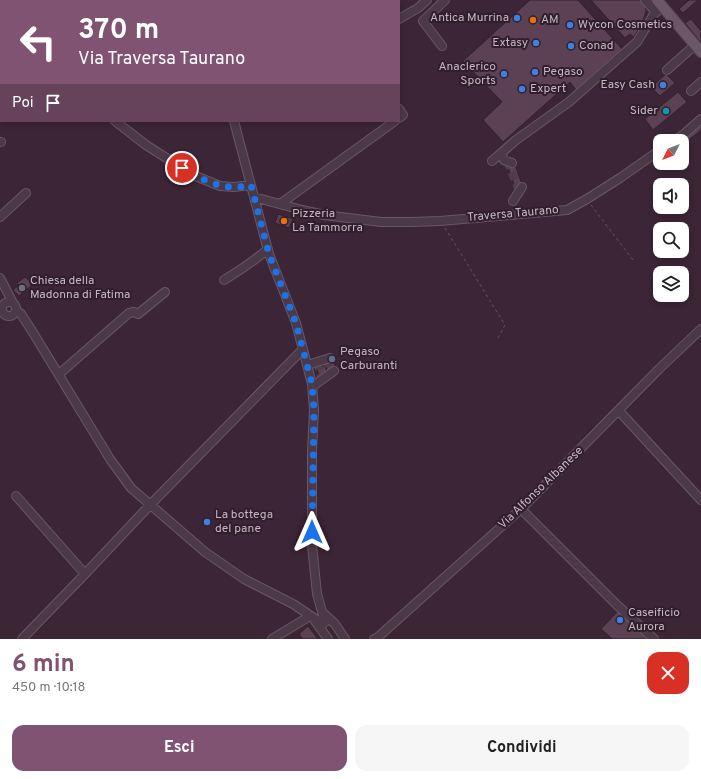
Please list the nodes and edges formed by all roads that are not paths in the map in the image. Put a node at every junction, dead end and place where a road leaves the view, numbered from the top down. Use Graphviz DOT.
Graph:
graph roads {
  1 [pos="428,0"];
  2 [pos="445,0"];
  3 [pos="646,0"];
  4 [pos="658,6"];
  5 [pos="400,18"];
  6 [pos="442,46"];
  7 [pos="698,48"];
  8 [pos="667,70"];
  9 [pos="701,82"];
  10 [pos="691,91"];
  11 [pos="701,119"];
  12 [pos="117,122"];
  13 [pos="234,122"];
  14 [pos="394,122"];
  15 [pos="684,134"];
  16 [pos="501,153"];
  17 [pos="653,155"];
  18 [pos="492,161"];
  19 [pos="512,163"];
  20 [pos="251,185"];
  21 [pos="522,187"];
  22 [pos="26,193"];
  23 [pos="254,197"];
  24 [pos="513,201"];
  25 [pos="280,204"];
  26 [pos="0,216"];
  27 [pos="268,249"];
  28 [pos="0,278"];
  29 [pos="224,280"];
  30 [pos="6,288"];
  31 [pos="165,292"];
  32 [pos="2,306"];
  33 [pos="10,312"];
  34 [pos="701,328"];
  35 [pos="303,349"];
  36 [pos="330,358"];
  37 [pos="307,364"];
  38 [pos="334,371"];
  39 [pos="59,374"];
  40 [pos="313,386"];
  41 [pos="619,411"];
  42 [pos="16,496"];
  43 [pos="701,500"];
  44 [pos="150,505"];
  45 [pos="521,509"];
  46 [pos="85,574"];
  47 [pos="321,610"];
  48 [pos="311,617"];
  49 [pos="325,624"];
  50 [pos="22,639"];
  51 [pos="272,639"];
  52 [pos="328,639"];
  53 [pos="345,639"];
  54 [pos="376,639"];
  55 [pos="654,639"];
  1 -- 5 [label="street"];
  2 -- 6 [label="street"];
  3 -- 4 [label="street"];
  4 -- 7 [label="main road"];
  4 -- 16 [label="street"];
  7 -- 8 [label="street"];
  9 -- 10 [label="street"];
  11 -- 15 [label="street"];
  12 -- 20 [label="street"];
  13 -- 20 [label="street"];
  14 -- 25 [label="street"];
  16 -- 18 [label="street"];
  16 -- 19 [label="street"];
  17 -- 25 [label="street, Traversa Taurano"];
  20 -- 23 [label="street"];
  21 -- 24 [label="street"];
  22 -- 26 [label="street"];
  23 -- 25 [label="street, Traversa Taurano"];
  23 -- 27 [label="street"];
  27 -- 29 [label="street"];
  27 -- 35 [label="street"];
  28 -- 30 [label="street"];
  30 -- 32 [label="street"];
  30 -- 33 [label="street"];
  31 -- 39 [label="street"];
  32 -- 33 [label="street"];
  32 -- 33 [label="street"];
  33 -- 39 [label="street"];
  34 -- 41 [label="street, Via Alfonso Albanese"];
  35 -- 37 [label="street"];
  35 -- 44 [label="street"];
  36 -- 37 [label="street"];
  37 -- 40 [label="street"];
  38 -- 40 [label="street"];
  39 -- 44 [label="street"];
  40 -- 47 [label="street"];
  41 -- 43 [label="street"];
  41 -- 45 [label="street, Via Alfonso Albanese"];
  42 -- 46 [label="street"];
  44 -- 46 [label="street"];
  44 -- 48 [label="street"];
  45 -- 54 [label="street, Via Alfonso Albanese"];
  45 -- 55 [label="street"];
  46 -- 50 [label="street"];
  47 -- 48 [label="street"];
  47 -- 49 [label="street"];
  48 -- 49 [label="street"];
  48 -- 51 [label="street"];
  49 -- 52 [label="street"];
  49 -- 53 [label="street"];
}
